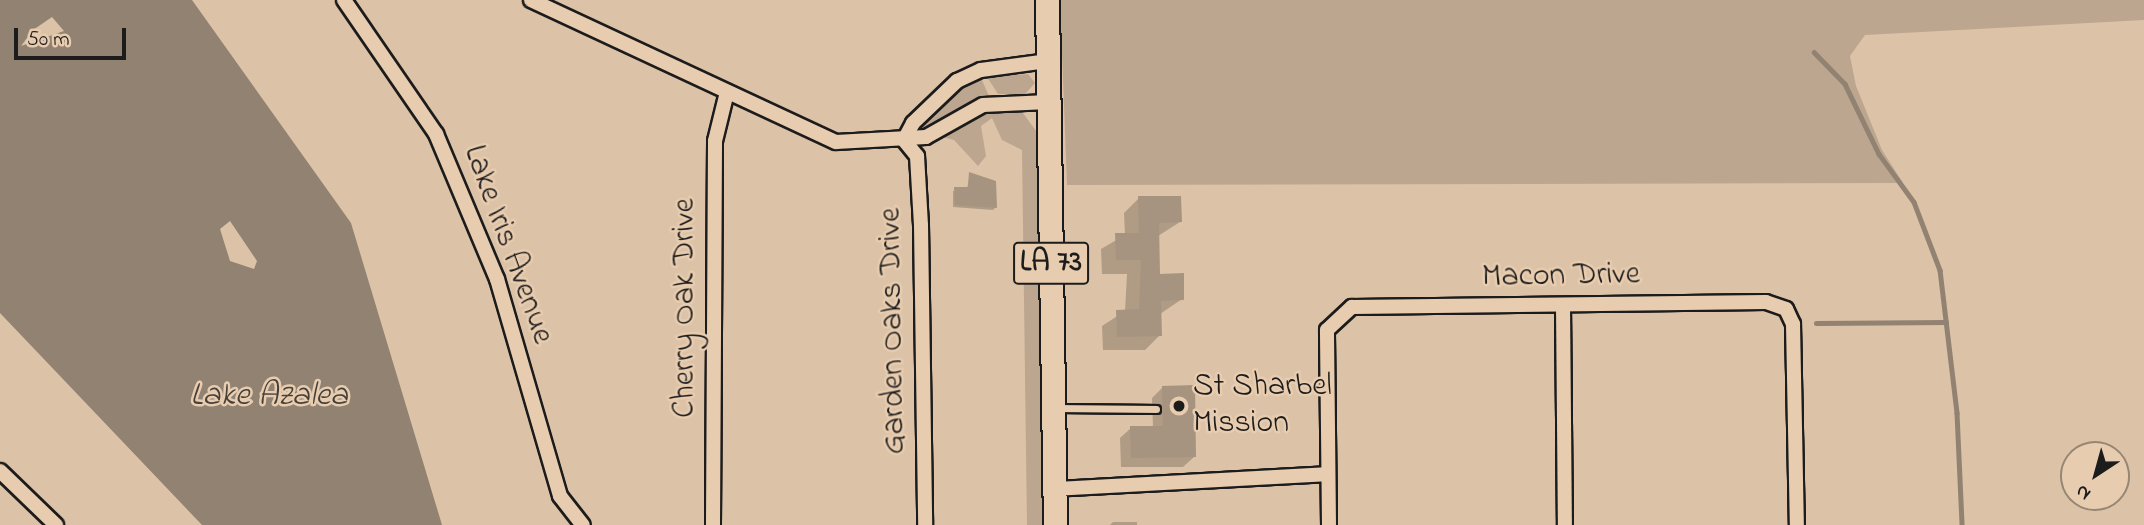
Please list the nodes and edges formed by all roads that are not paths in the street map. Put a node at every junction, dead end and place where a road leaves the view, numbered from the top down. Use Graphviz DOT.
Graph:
graph roads {
  1 [pos="344,0"];
  2 [pos="531,0"];
  3 [pos="1047,0"];
  4 [pos="1048,61"];
  5 [pos="727,92"];
  6 [pos="1048,102"];
  7 [pos="904,140"];
  8 [pos="1563,305"];
  9 [pos="1054,408"];
  10 [pos="1156,409"];
  11 [pos="0,471"];
  12 [pos="1328,474"];
  13 [pos="1055,489"];
  14 [pos="56,525"];
  15 [pos="583,525"];
  16 [pos="713,525"];
  17 [pos="925,525"];
  18 [pos="1055,525"];
  19 [pos="1329,525"];
  20 [pos="1565,525"];
  21 [pos="1797,525"];
  1 -- 15 [label="street, Lake Iris Avenue"];
  2 -- 5 [label="street"];
  3 -- 4 [label="main road, LA 73"];
  4 -- 6 [label="main road, LA 73"];
  4 -- 7 [label="street"];
  5 -- 7 [label="street"];
  5 -- 16 [label="street, Cherry Oak Drive"];
  6 -- 7 [label="street"];
  6 -- 9 [label="main road, LA 73"];
  7 -- 17 [label="street, Garden Oaks Drive"];
  8 -- 12 [label="street, Macon Drive"];
  8 -- 20 [label="street"];
  8 -- 21 [label="street, Macon Drive"];
  9 -- 10 [label="lane"];
  9 -- 13 [label="main road, LA 73"];
  11 -- 14 [label="street"];
  12 -- 13 [label="street"];
  12 -- 19 [label="street"];
  13 -- 18 [label="main road, LA 73"];
}
